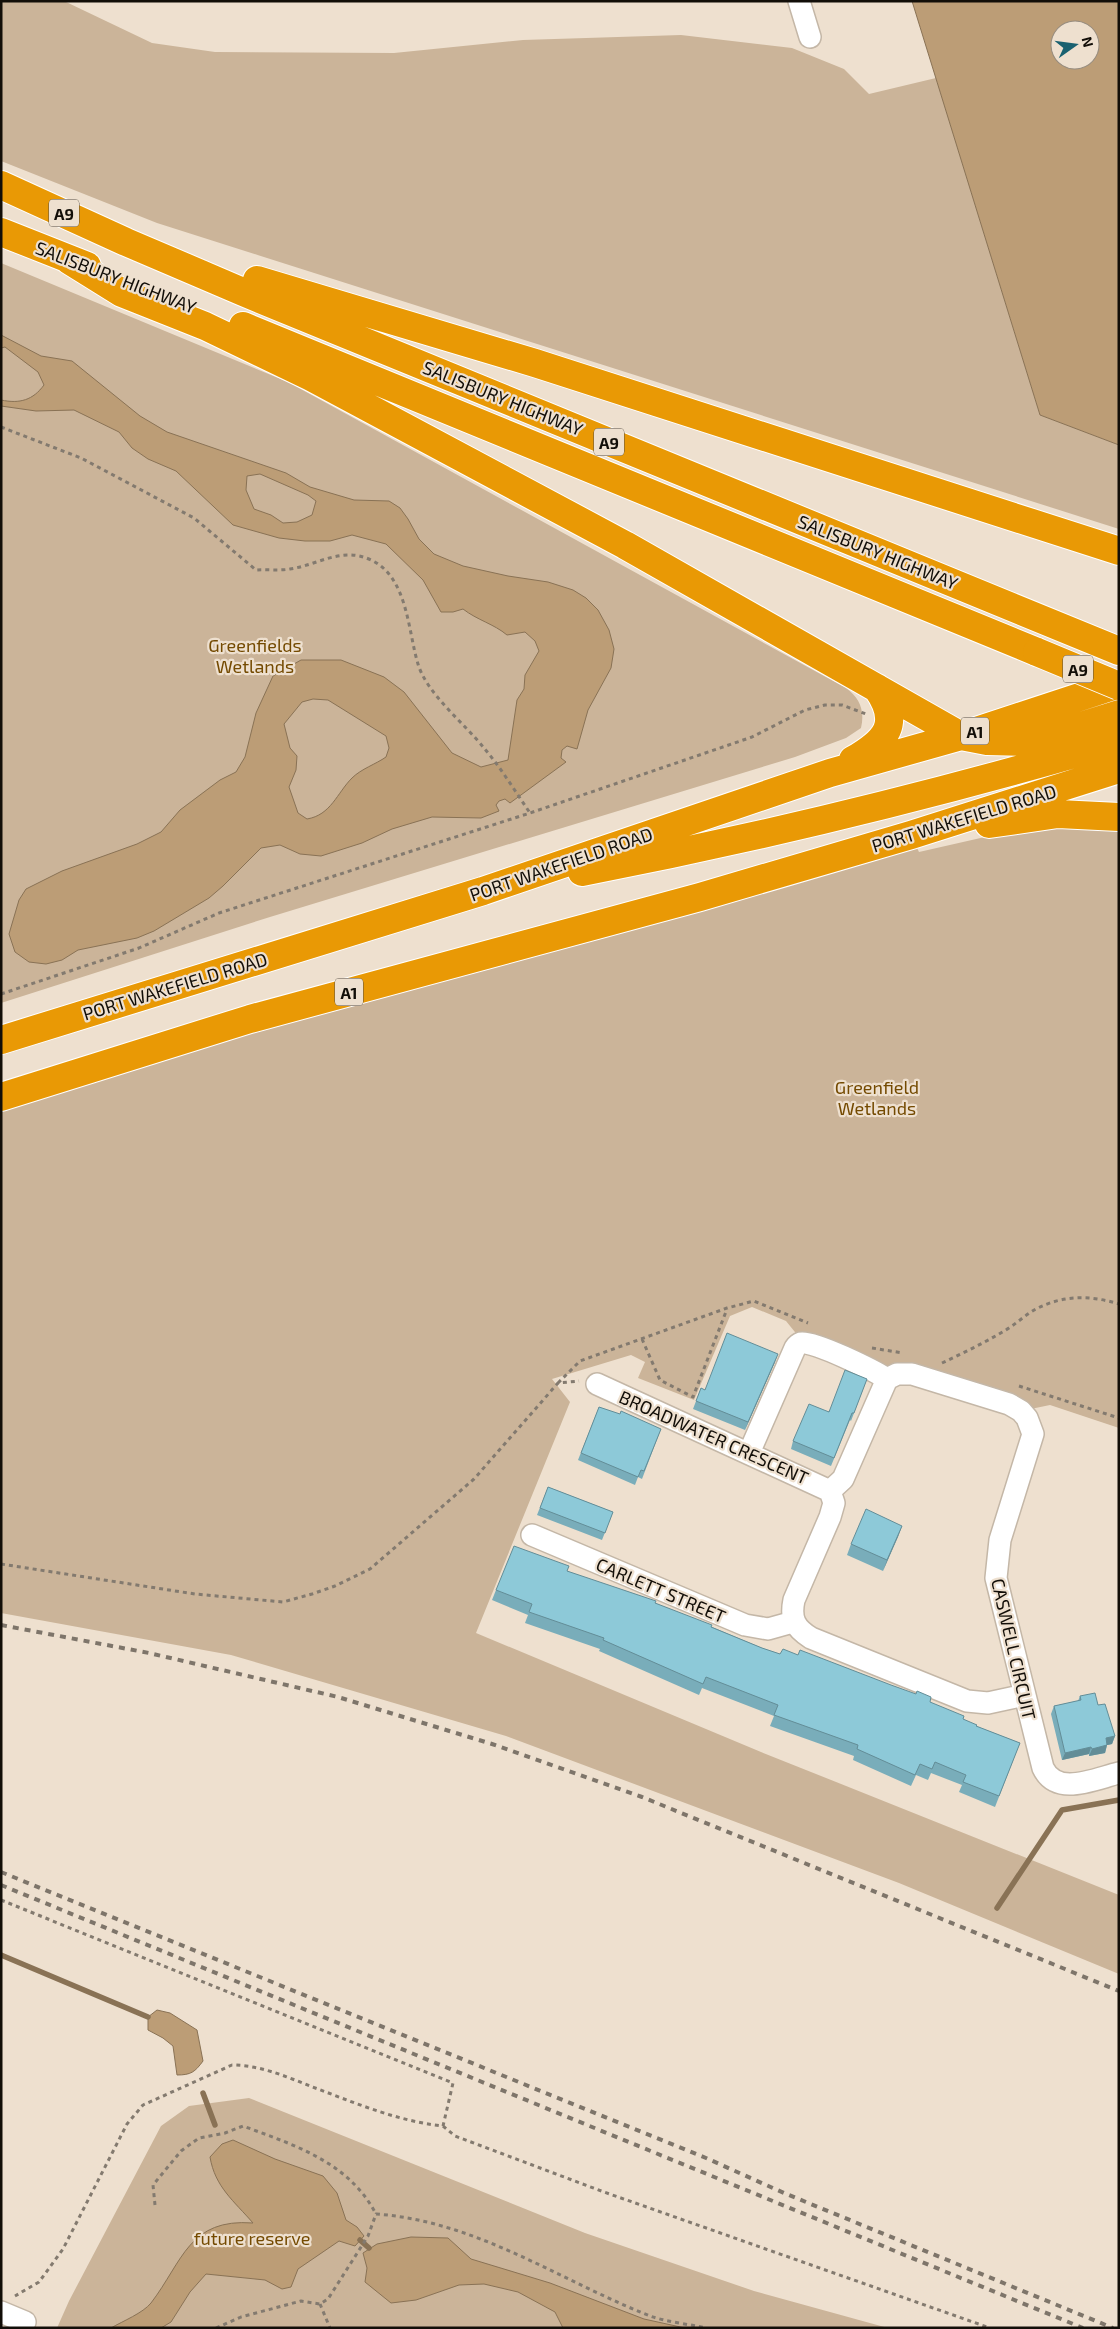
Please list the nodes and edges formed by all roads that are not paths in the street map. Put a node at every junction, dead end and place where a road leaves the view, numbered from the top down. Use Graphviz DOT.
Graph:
graph roads {
  1 [pos="799,1"];
  2 [pos="810,37"];
  3 [pos="1,185"];
  4 [pos="1,232"];
  5 [pos="126,242"];
  6 [pos="69,260"];
  7 [pos="1119,551"];
  8 [pos="1119,651"];
  9 [pos="1119,685"];
  10 [pos="877,688"];
  11 [pos="1119,714"];
  12 [pos="961,736"];
  13 [pos="1119,741"];
  14 [pos="1119,769"];
  15 [pos="830,773"];
  16 [pos="1119,817"];
  17 [pos="911,835"];
  18 [pos="483,891"];
  19 [pos="1,1040"];
  20 [pos="1,1097"];
  21 [pos="887,1379"];
  22 [pos="597,1384"];
  23 [pos="749,1453"];
  24 [pos="830,1491"];
  25 [pos="532,1535"];
  26 [pos="793,1622"];
  27 [pos="1025,1695"];
  28 [pos="1119,1774"];
  29 [pos="5,2306"];
  30 [pos="25,2322"];
  1 -- 2 [label="street"];
  3 -- 5 [label="highway, SALISBURY HIGHWAY / A9"];
  4 -- 6 [label="highway, SALISBURY HIGHWAY / A9"];
  5 -- 7 [label="highway"];
  5 -- 8 [label="highway, SALISBURY HIGHWAY / A9"];
  6 -- 9 [label="highway, SALISBURY HIGHWAY / A9, bridge"];
  6 -- 10 [label="highway"];
  9 -- 12 [label="highway, PORT WAKEFIELD ROAD / A1"];
  10 -- 12 [label="highway"];
  10 -- 15 [label="highway"];
  11 -- 12 [label="highway"];
  12 -- 15 [label="highway, PORT WAKEFIELD ROAD / A1"];
  13 -- 18 [label="highway"];
  14 -- 17 [label="highway, PORT WAKEFIELD ROAD / A1"];
  15 -- 18 [label="highway, PORT WAKEFIELD ROAD / A1"];
  16 -- 17 [label="highway"];
  17 -- 20 [label="highway, PORT WAKEFIELD ROAD / A1"];
  18 -- 19 [label="highway, PORT WAKEFIELD ROAD / A1"];
  21 -- 23 [label="street"];
  21 -- 24 [label="street"];
  21 -- 27 [label="street, CASWELL CIRCUIT"];
  22 -- 23 [label="street, BROADWATER CRESCENT"];
  23 -- 24 [label="street, BROADWATER CRESCENT"];
  24 -- 26 [label="street"];
  25 -- 26 [label="street, CARLETT STREET"];
  26 -- 27 [label="street"];
  27 -- 28 [label="street, CASWELL CIRCUIT"];
  29 -- 30 [label="street"];
}
